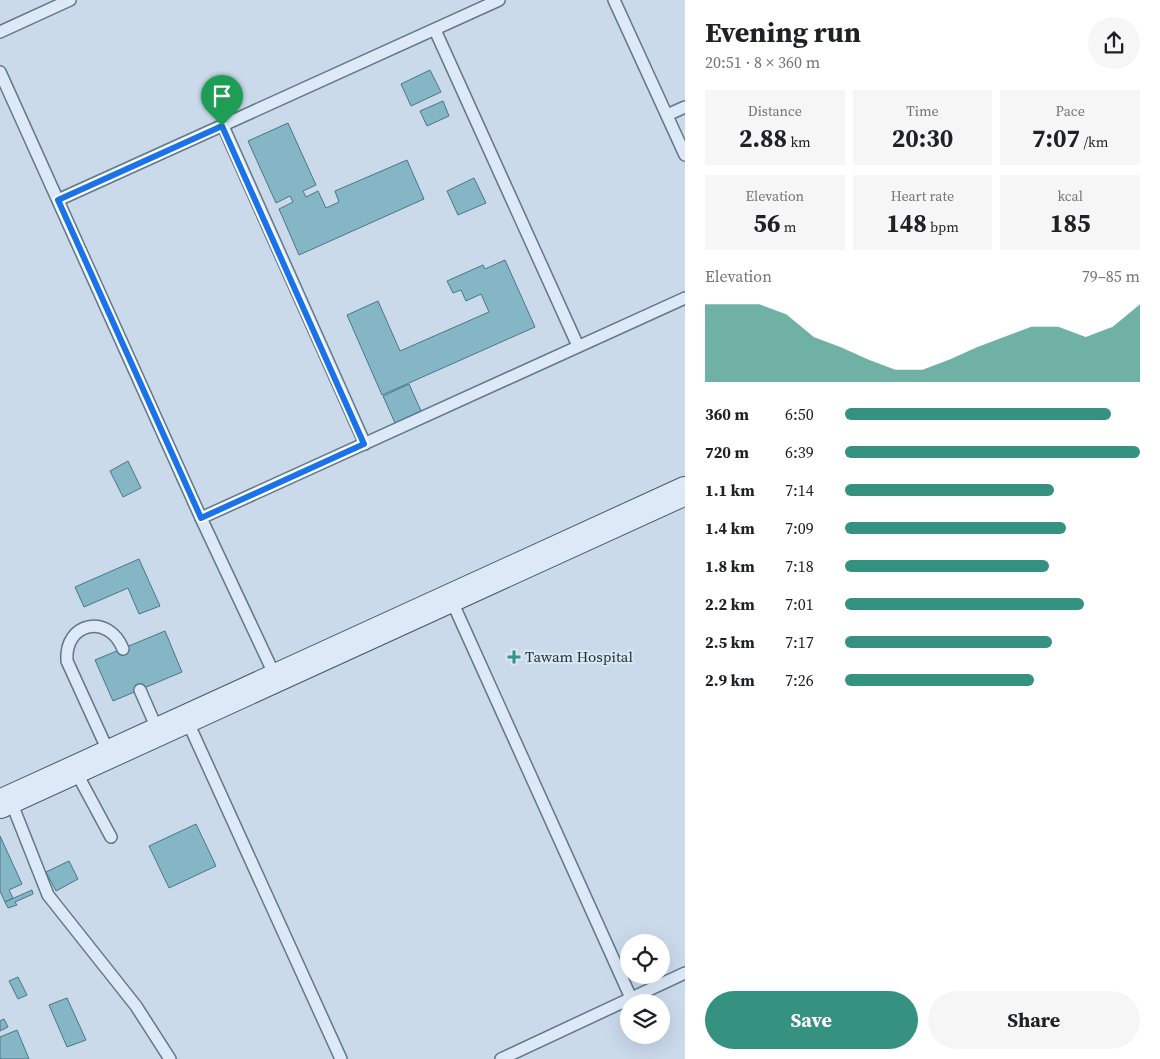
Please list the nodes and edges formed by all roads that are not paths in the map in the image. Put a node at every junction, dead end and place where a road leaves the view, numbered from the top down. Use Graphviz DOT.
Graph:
graph roads {
  1 [pos="70,0"];
  2 [pos="499,0"];
  3 [pos="614,0"];
  4 [pos="435,30"];
  5 [pos="0,32"];
  6 [pos="0,72"];
  7 [pos="685,107"];
  8 [pos="667,115"];
  9 [pos="222,126"];
  10 [pos="685,155"];
  11 [pos="58,200"];
  12 [pos="685,298"];
  13 [pos="578,346"];
  14 [pos="364,444"];
  15 [pos="685,491"];
  16 [pos="201,518"];
  17 [pos="450,597"];
  18 [pos="123,649"];
  19 [pos="277,678"];
  20 [pos="140,690"];
  21 [pos="186,718"];
  22 [pos="158,731"];
  23 [pos="109,753"];
  24 [pos="74,768"];
  25 [pos="5,801"];
  26 [pos="111,837"];
  27 [pos="685,973"];
  28 [pos="629,994"];
  29 [pos="640,994"];
  30 [pos="620,1003"];
  31 [pos="170,1059"];
  32 [pos="342,1059"];
  33 [pos="501,1059"];
  1 -- 5 [label="lane"];
  2 -- 4 [label="lane"];
  3 -- 8 [label="lane"];
  4 -- 9 [label="lane"];
  4 -- 13 [label="lane"];
  6 -- 11 [label="lane"];
  7 -- 8 [label="lane"];
  8 -- 10 [label="lane"];
  9 -- 11 [label="lane"];
  9 -- 14 [label="lane"];
  11 -- 16 [label="lane"];
  12 -- 13 [label="lane"];
  13 -- 14 [label="lane"];
  14 -- 16 [label="lane"];
  15 -- 17 [label="street"];
  16 -- 19 [label="lane"];
  17 -- 19 [label="street"];
  17 -- 28 [label="lane"];
  18 -- 23 [label="lane"];
  19 -- 21 [label="street"];
  20 -- 22 [label="lane"];
  21 -- 22 [label="street"];
  21 -- 32 [label="lane"];
  22 -- 23 [label="street"];
  23 -- 24 [label="street"];
  24 -- 25 [label="street"];
  24 -- 26 [label="lane"];
  25 -- 31 [label="lane"];
  27 -- 29 [label="lane"];
  30 -- 33 [label="lane"];
}
